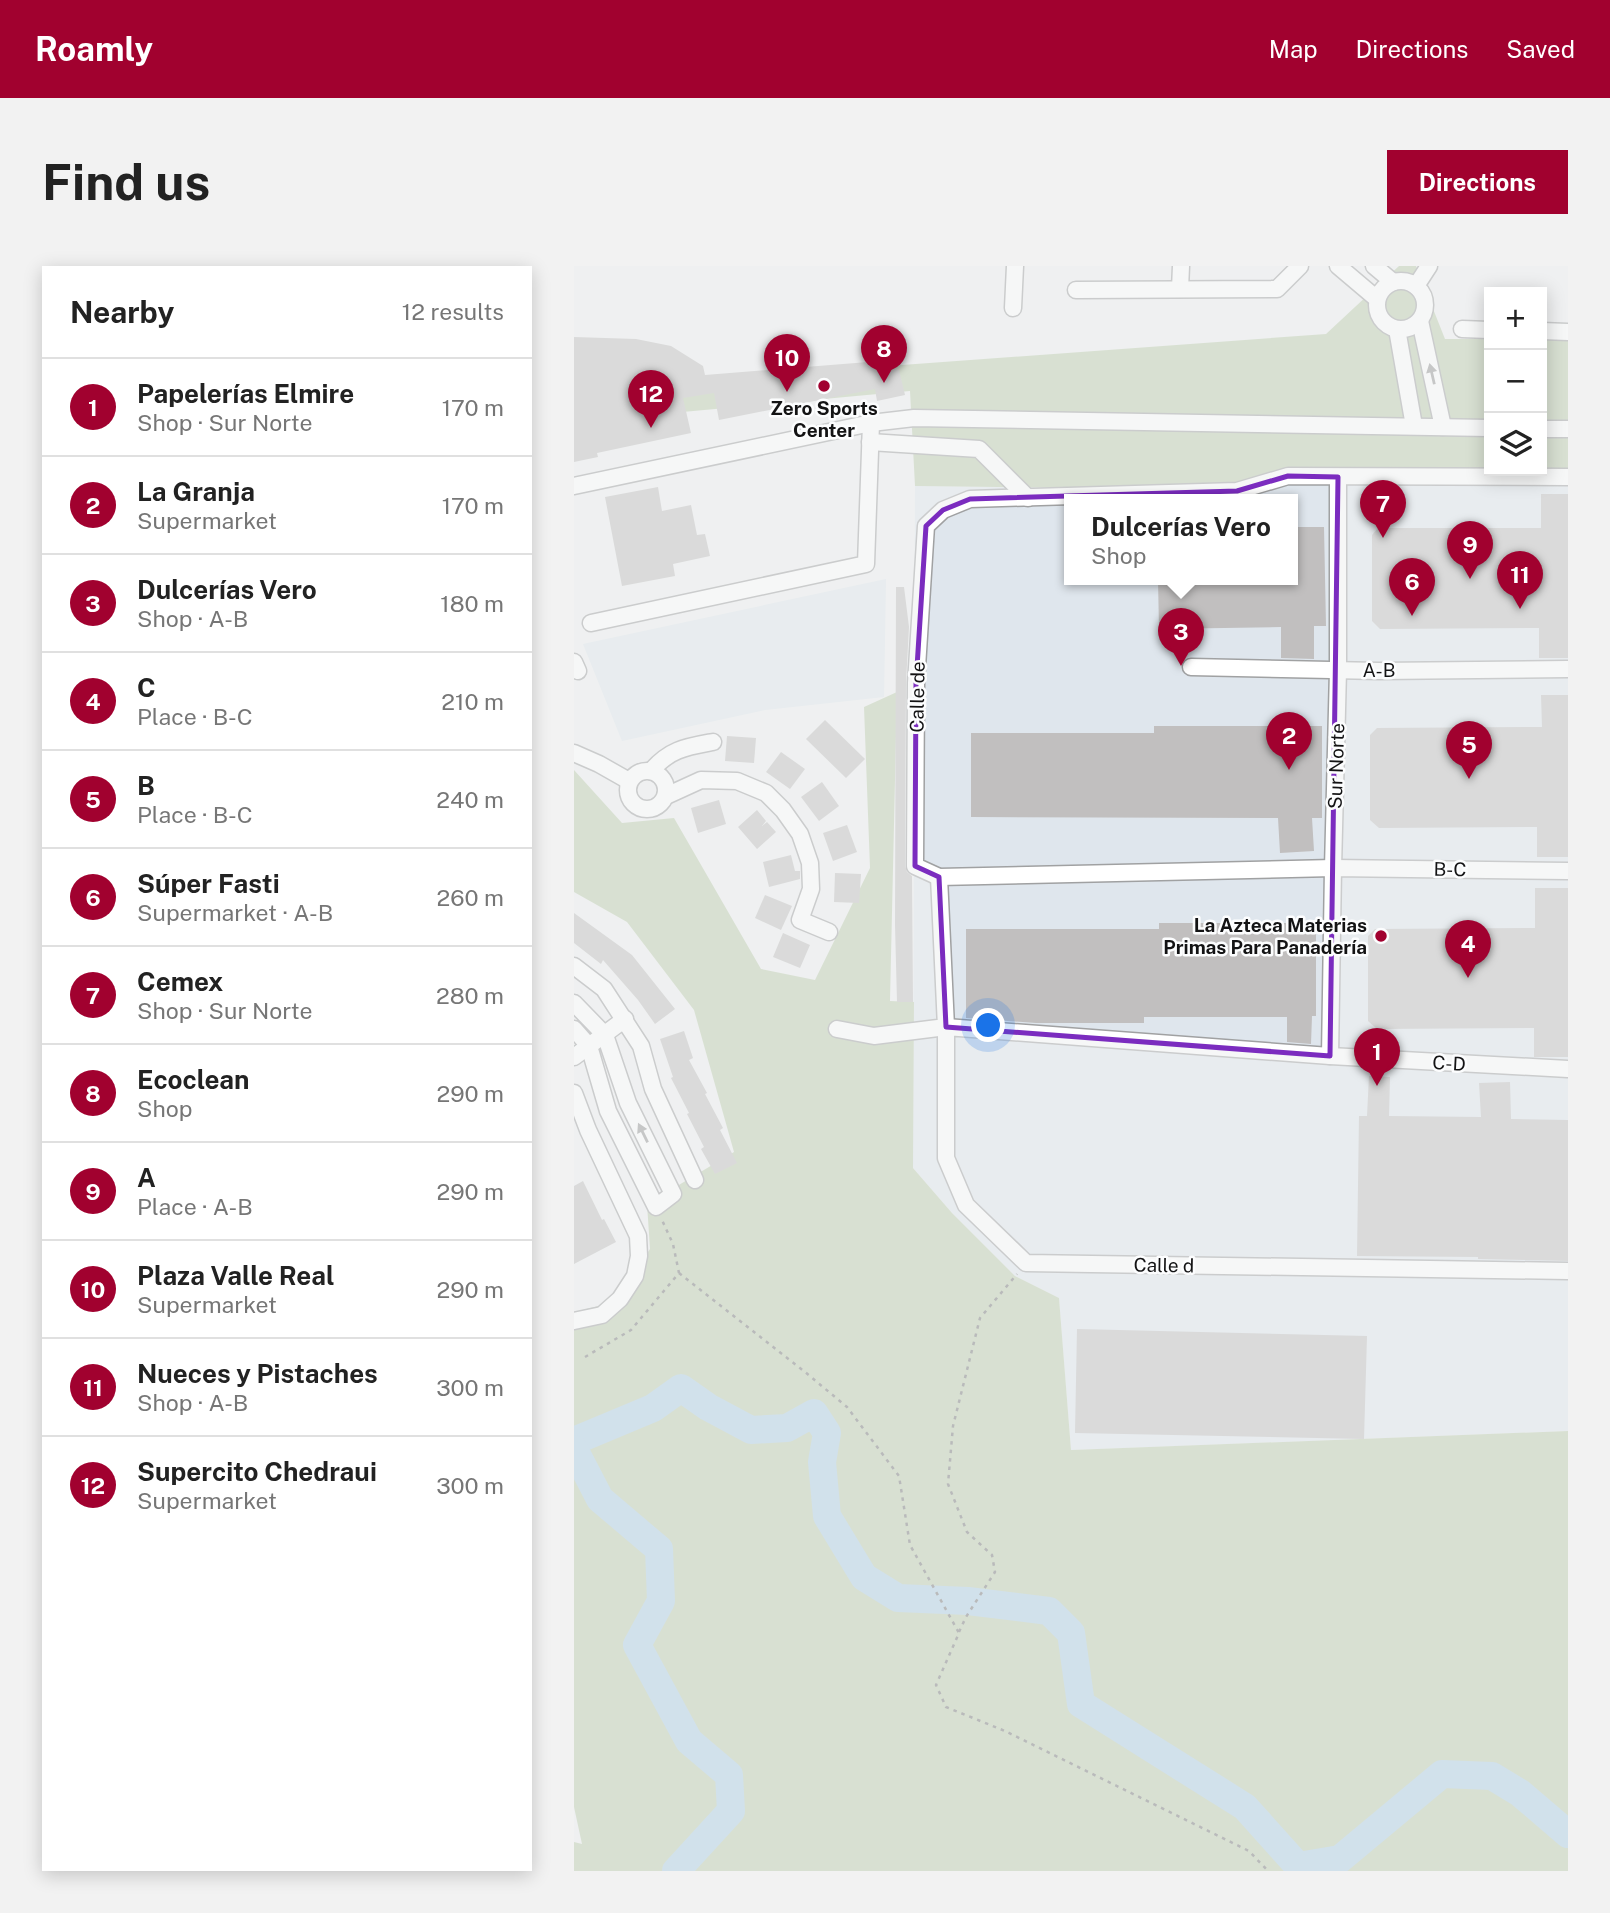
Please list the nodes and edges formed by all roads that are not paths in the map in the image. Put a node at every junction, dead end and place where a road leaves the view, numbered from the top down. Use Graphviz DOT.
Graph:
graph roads {
  1 [pos="1015,266"];
  2 [pos="1181,266"];
  3 [pos="1300,266"];
  4 [pos="1338,266"];
  5 [pos="1374,266"];
  6 [pos="1429,266"];
  7 [pos="1393,282"];
  8 [pos="1416,286"];
  9 [pos="1180,289"];
  10 [pos="1076,290"];
  11 [pos="1377,299"];
  12 [pos="1013,308"];
  13 [pos="1420,321"];
  14 [pos="1568,322"];
  15 [pos="1462,329"];
  16 [pos="1397,330"];
  17 [pos="1484,330"];
  18 [pos="1554,332"];
  19 [pos="871,423"];
  20 [pos="1414,426"];
  21 [pos="1443,427"];
  22 [pos="1484,428"];
  23 [pos="1547,429"];
  24 [pos="1568,429"];
  25 [pos="870,442"];
  26 [pos="1338,477"];
  27 [pos="1568,477"];
  28 [pos="574,486"];
  29 [pos="1147,494"];
  30 [pos="1064,497"];
  31 [pos="1028,498"];
  32 [pos="591,623"];
  33 [pos="1191,667"];
  34 [pos="1568,669"];
  35 [pos="1338,670"];
  36 [pos="713,742"];
  37 [pos="574,753"];
  38 [pos="651,771"];
  39 [pos="629,781"];
  40 [pos="666,796"];
  41 [pos="1333,868"];
  42 [pos="1568,871"];
  43 [pos="939,877"];
  44 [pos="830,932"];
  45 [pos="574,966"];
  46 [pos="574,1003"];
  47 [pos="625,1019"];
  48 [pos="946,1027"];
  49 [pos="836,1029"];
  50 [pos="574,1030"];
  51 [pos="605,1035"];
  52 [pos="589,1046"];
  53 [pos="1330,1056"];
  54 [pos="574,1057"];
  55 [pos="1568,1069"];
  56 [pos="574,1093"];
  57 [pos="695,1180"];
  58 [pos="1568,1271"];
  59 [pos="574,1321"];
  1 -- 12 [label="street"];
  2 -- 9 [label="street"];
  3 -- 9 [label="street"];
  4 -- 11 [label="street"];
  5 -- 7 [label="street"];
  6 -- 8 [label="street"];
  7 -- 8 [label="street"];
  7 -- 11 [label="street"];
  8 -- 13 [label="street"];
  9 -- 10 [label="street"];
  11 -- 16 [label="street"];
  13 -- 16 [label="street"];
  21 -- 13 [label="street, one-way"];
  14 -- 18 [label="street"];
  15 -- 17 [label="street"];
  16 -- 20 [label="street"];
  19 -- 20 [label="street"];
  19 -- 25 [label="street"];
  19 -- 28 [label="street"];
  20 -- 21 [label="street"];
  21 -- 22 [label="street"];
  23 -- 24 [label="street"];
  25 -- 31 [label="street"];
  25 -- 32 [label="street"];
  26 -- 27 [label="street"];
  26 -- 29 [label="street"];
  26 -- 35 [label="street, Sur Norte"];
  30 -- 31 [label="street"];
  31 -- 43 [label="street, Calle de"];
  33 -- 35 [label="street, A-B"];
  34 -- 35 [label="street, A-B"];
  35 -- 41 [label="street, Sur Norte"];
  36 -- 38 [label="street"];
  37 -- 39 [label="street"];
  38 -- 39 [label="street"];
  38 -- 40 [label="street"];
  39 -- 40 [label="street"];
  40 -- 44 [label="street"];
  41 -- 42 [label="street, B-C"];
  41 -- 43 [label="street, B-C"];
  41 -- 53 [label="street, Sur Norte"];
  43 -- 48 [label="street"];
  45 -- 47 [label="street"];
  46 -- 51 [label="street"];
  47 -- 51 [label="street"];
  47 -- 57 [label="street"];
  48 -- 49 [label="street, C-D"];
  48 -- 53 [label="street, C-D"];
  48 -- 58 [label="street, Calle d"];
  50 -- 52 [label="street"];
  51 -- 52 [label="street"];
  52 -- 51 [label="street, one-way"];
  52 -- 54 [label="street"];
  53 -- 55 [label="street, C-D"];
  56 -- 59 [label="street"];
}
